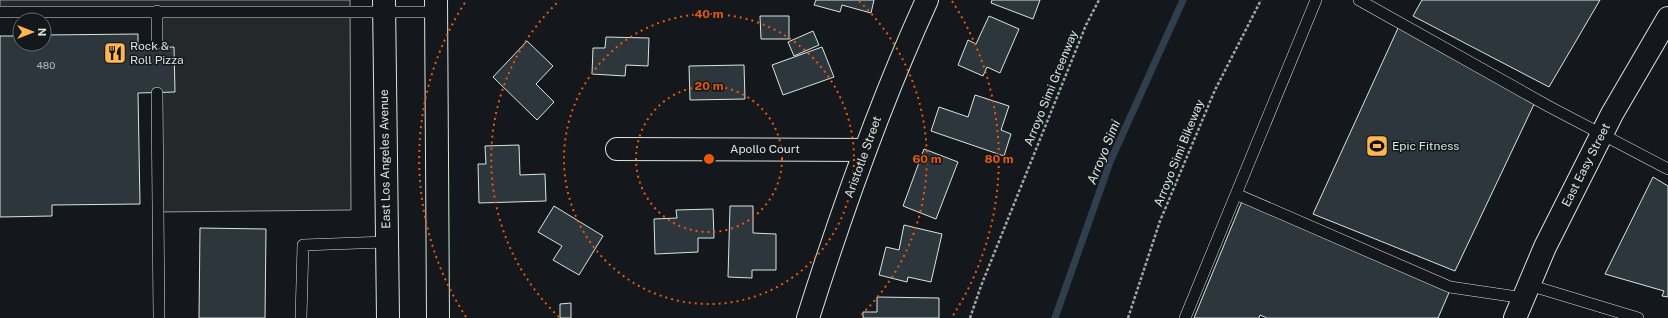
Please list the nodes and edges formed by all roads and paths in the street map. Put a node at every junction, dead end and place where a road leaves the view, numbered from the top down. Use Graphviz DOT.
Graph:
graph roads {
  1 [pos="927,0"];
  2 [pos="1099,0"];
  3 [pos="1260,0"];
  4 [pos="1316,0"];
  5 [pos="1359,0"];
  6 [pos="384,6"];
  7 [pos="436,6"];
  8 [pos="157,11"];
  9 [pos="0,12"];
  10 [pos="1668,18"];
  11 [pos="157,43"];
  12 [pos="157,93"];
  13 [pos="1602,135"];
  14 [pos="618,149"];
  15 [pos="865,150"];
  16 [pos="1668,169"];
  17 [pos="1236,194"];
  18 [pos="386,242"];
  19 [pos="1527,291"];
  20 [pos="159,318"];
  21 [pos="301,318"];
  22 [pos="388,318"];
  23 [pos="438,318"];
  24 [pos="808,318"];
  25 [pos="970,318"];
  26 [pos="1128,318"];
  27 [pos="1185,318"];
  28 [pos="1516,318"];
  29 [pos="1638,318"];
  1 -- 15 [label="street, Aristotle Street"];
  2 -- 25 [label="path, Arroyo Simi Greenway"];
  3 -- 26 [label="path, Arroyo Simi Bikeway"];
  4 -- 17 [label="lane"];
  5 -- 13 [label="lane"];
  6 -- 7 [label="lane"];
  6 -- 8 [label="lane"];
  6 -- 18 [label="street, East Los Angeles Avenue"];
  7 -- 23 [label="street"];
  8 -- 9 [label="lane"];
  8 -- 11 [label="lane"];
  10 -- 13 [label="street, East Easy Street"];
  12 -- 20 [label="lane"];
  13 -- 16 [label="lane"];
  13 -- 19 [label="street, East Easy Street"];
  14 -- 15 [label="street, Apollo Court"];
  15 -- 24 [label="street, Aristotle Street"];
  17 -- 19 [label="lane"];
  17 -- 27 [label="lane"];
  18 -- 21 [label="lane"];
  18 -- 22 [label="street, East Los Angeles Avenue"];
  19 -- 28 [label="street, East Easy Street"];
  19 -- 29 [label="lane"];
}
